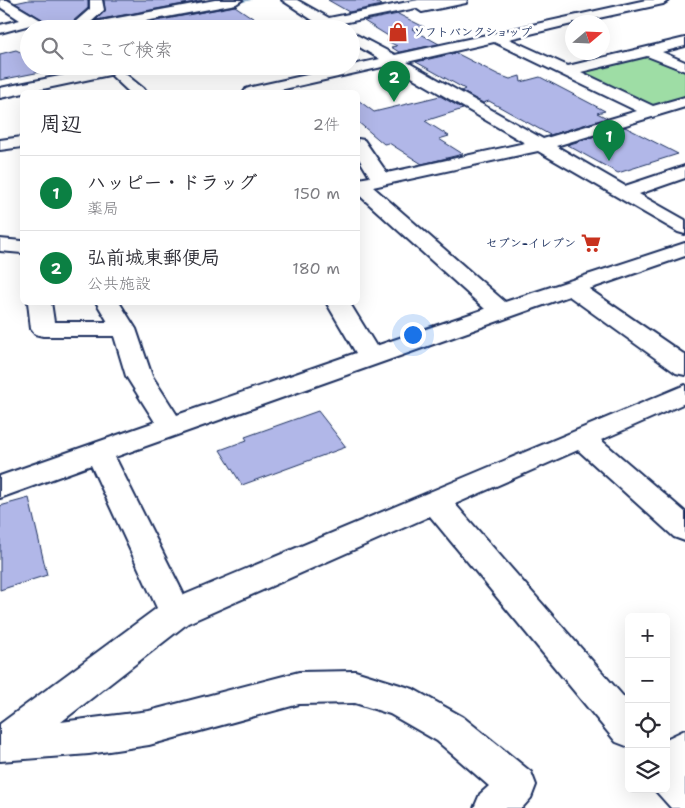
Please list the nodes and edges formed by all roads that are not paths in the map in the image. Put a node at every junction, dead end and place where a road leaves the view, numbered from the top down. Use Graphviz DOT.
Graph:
graph roads {
  1 [pos="96,0"];
  2 [pos="154,0"];
  3 [pos="236,0"];
  4 [pos="288,0"];
  5 [pos="437,0"];
  6 [pos="461,0"];
  7 [pos="663,0"];
  8 [pos="0,1"];
  9 [pos="171,12"];
  10 [pos="31,20"];
  11 [pos="86,20"];
  12 [pos="126,20"];
  13 [pos="320,20"];
  14 [pos="354,20"];
  15 [pos="359,20"];
  16 [pos="20,23"];
  17 [pos="0,29"];
  18 [pos="498,38"];
  19 [pos="360,41"];
  20 [pos="685,42"];
  21 [pos="648,51"];
  22 [pos="394,60"];
  23 [pos="685,67"];
  24 [pos="360,70"];
  25 [pos="568,71"];
  26 [pos="63,75"];
  27 [pos="72,75"];
  28 [pos="128,75"];
  29 [pos="341,75"];
  30 [pos="0,87"];
  31 [pos="291,89"];
  32 [pos="137,90"];
  33 [pos="278,90"];
  34 [pos="0,93"];
  35 [pos="685,102"];
  36 [pos="652,112"];
  37 [pos="20,142"];
  38 [pos="0,145"];
  39 [pos="541,145"];
  40 [pos="360,147"];
  41 [pos="685,172"];
  42 [pos="382,180"];
  43 [pos="360,185"];
  44 [pos="360,187"];
  45 [pos="622,193"];
  46 [pos="685,228"];
  47 [pos="0,244"];
  48 [pos="20,247"];
  49 [pos="685,249"];
  50 [pos="571,287"];
  51 [pos="39,305"];
  52 [pos="109,305"];
  53 [pos="339,305"];
  54 [pos="502,311"];
  55 [pos="124,329"];
  56 [pos="370,357"];
  57 [pos="685,368"];
  58 [pos="685,393"];
  59 [pos="171,426"];
  60 [pos="582,439"];
  61 [pos="99,452"];
  62 [pos="0,487"];
  63 [pos="436,502"];
  64 [pos="685,529"];
  65 [pos="176,613"];
  66 [pos="625,725"];
  67 [pos="2,743"];
  68 [pos="685,748"];
  69 [pos="670,757"];
  70 [pos="670,779"];
  71 [pos="685,796"];
  72 [pos="494,808"];
  1 -- 11 [label="street"];
  2 -- 9 [label="street"];
  3 -- 9 [label="street"];
  4 -- 13 [label="street"];
  5 -- 14 [label="street"];
  6 -- 15 [label="street"];
  7 -- 18 [label="street"];
  8 -- 10 [label="street"];
  9 -- 12 [label="street"];
  16 -- 17 [label="street"];
  18 -- 22 [label="street"];
  18 -- 25 [label="street"];
  19 -- 22 [label="street"];
  20 -- 21 [label="street"];
  21 -- 23 [label="street"];
  21 -- 25 [label="street"];
  22 -- 24 [label="street"];
  22 -- 39 [label="street"];
  25 -- 36 [label="street"];
  26 -- 30 [label="street"];
  27 -- 34 [label="street"];
  28 -- 32 [label="street"];
  29 -- 31 [label="street"];
  31 -- 33 [label="street"];
  35 -- 36 [label="street"];
  36 -- 39 [label="street"];
  37 -- 38 [label="street"];
  39 -- 42 [label="street"];
  39 -- 45 [label="street"];
  40 -- 42 [label="street"];
  41 -- 45 [label="street"];
  42 -- 43 [label="street"];
  44 -- 54 [label="street"];
  45 -- 46 [label="street"];
  47 -- 48 [label="street"];
  49 -- 50 [label="street"];
  50 -- 54 [label="street"];
  50 -- 57 [label="street"];
  51 -- 55 [label="street"];
  52 -- 55 [label="street"];
  53 -- 56 [label="street"];
  54 -- 56 [label="street"];
  55 -- 59 [label="street"];
  56 -- 59 [label="street"];
  58 -- 60 [label="street"];
  59 -- 61 [label="street"];
  60 -- 63 [label="street"];
  60 -- 64 [label="street"];
  61 -- 62 [label="street"];
  61 -- 65 [label="street"];
  63 -- 65 [label="street"];
  63 -- 66 [label="street"];
  65 -- 67 [label="street"];
  67 -- 72 [label="street"];
  68 -- 69 [label="street"];
  70 -- 71 [label="street"];
}
